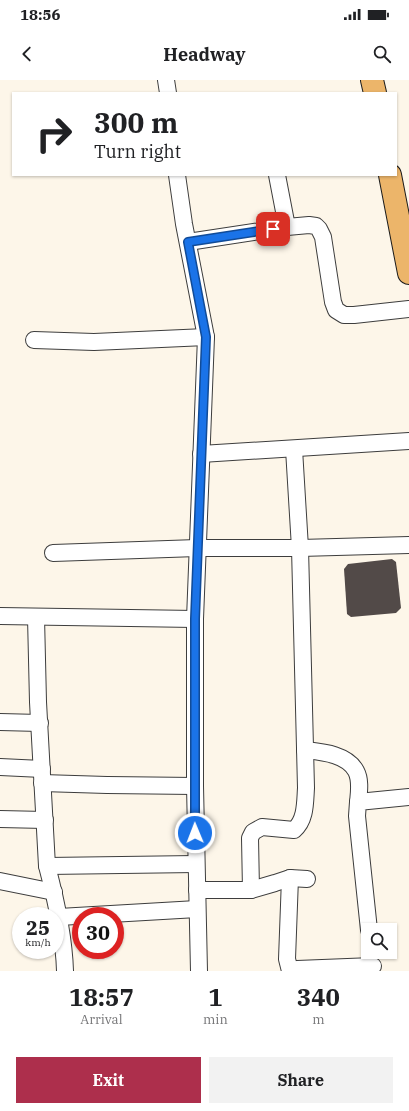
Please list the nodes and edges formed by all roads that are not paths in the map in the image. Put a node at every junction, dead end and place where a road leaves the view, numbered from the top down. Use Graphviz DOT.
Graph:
graph roads {
  1 [pos="166,80"];
  2 [pos="372,80"];
  3 [pos="168,92"];
  4 [pos="374,92"];
  5 [pos="177,176"];
  6 [pos="277,176"];
  7 [pos="390,176"];
  8 [pos="403,212"];
  9 [pos="287,227"];
  10 [pos="188,242"];
  11 [pos="409,273"];
  12 [pos="409,309"];
  13 [pos="206,337"];
  14 [pos="34,340"];
  15 [pos="409,441"];
  16 [pos="294,449"];
  17 [pos="201,454"];
  18 [pos="409,545"];
  19 [pos="197,548"];
  20 [pos="300,548"];
  21 [pos="53,553"];
  22 [pos="0,616"];
  23 [pos="36,617"];
  24 [pos="195,619"];
  25 [pos="0,722"];
  26 [pos="40,723"];
  27 [pos="305,750"];
  28 [pos="0,767"];
  29 [pos="42,776"];
  30 [pos="194,786"];
  31 [pos="409,797"];
  32 [pos="358,802"];
  33 [pos="0,818"];
  34 [pos="45,820"];
  35 [pos="196,864"];
  36 [pos="47,866"];
  37 [pos="290,878"];
  38 [pos="307,879"];
  39 [pos="0,881"];
  40 [pos="197,890"];
  41 [pos="251,890"];
  42 [pos="54,892"];
  43 [pos="56,907"];
  44 [pos="197,909"];
  45 [pos="64,917"];
  46 [pos="368,923"];
  47 [pos="64,947"];
  48 [pos="373,963"];
  49 [pos="65,971"];
  50 [pos="199,971"];
  51 [pos="290,971"];
  52 [pos="295,971"];
  1 -- 3 [label="street"];
  2 -- 4 [label="main road"];
  5 -- 10 [label="street"];
  6 -- 9 [label="street"];
  7 -- 8 [label="main road"];
  8 -- 11 [label="main road"];
  9 -- 10 [label="street"];
  9 -- 12 [label="street"];
  10 -- 13 [label="street"];
  13 -- 14 [label="street"];
  13 -- 17 [label="street"];
  15 -- 16 [label="street"];
  16 -- 17 [label="street"];
  16 -- 20 [label="street"];
  17 -- 19 [label="street"];
  18 -- 20 [label="street"];
  19 -- 20 [label="street"];
  19 -- 21 [label="street"];
  19 -- 24 [label="street"];
  20 -- 27 [label="street"];
  22 -- 23 [label="street"];
  23 -- 24 [label="street"];
  23 -- 26 [label="street"];
  24 -- 30 [label="street"];
  25 -- 26 [label="street"];
  26 -- 29 [label="street"];
  27 -- 32 [label="street"];
  27 -- 41 [label="street"];
  28 -- 29 [label="street"];
  29 -- 30 [label="street"];
  29 -- 34 [label="street"];
  30 -- 35 [label="street"];
  31 -- 32 [label="street"];
  32 -- 46 [label="street"];
  33 -- 34 [label="street"];
  34 -- 36 [label="street"];
  35 -- 36 [label="street"];
  35 -- 40 [label="street"];
  36 -- 42 [label="street"];
  37 -- 38 [label="street"];
  37 -- 41 [label="street"];
  37 -- 51 [label="street"];
  39 -- 42 [label="street"];
  40 -- 41 [label="street"];
  40 -- 44 [label="street"];
  42 -- 43 [label="street"];
  44 -- 45 [label="street"];
  44 -- 50 [label="street"];
  47 -- 49 [label="street"];
  48 -- 52 [label="street"];
}
